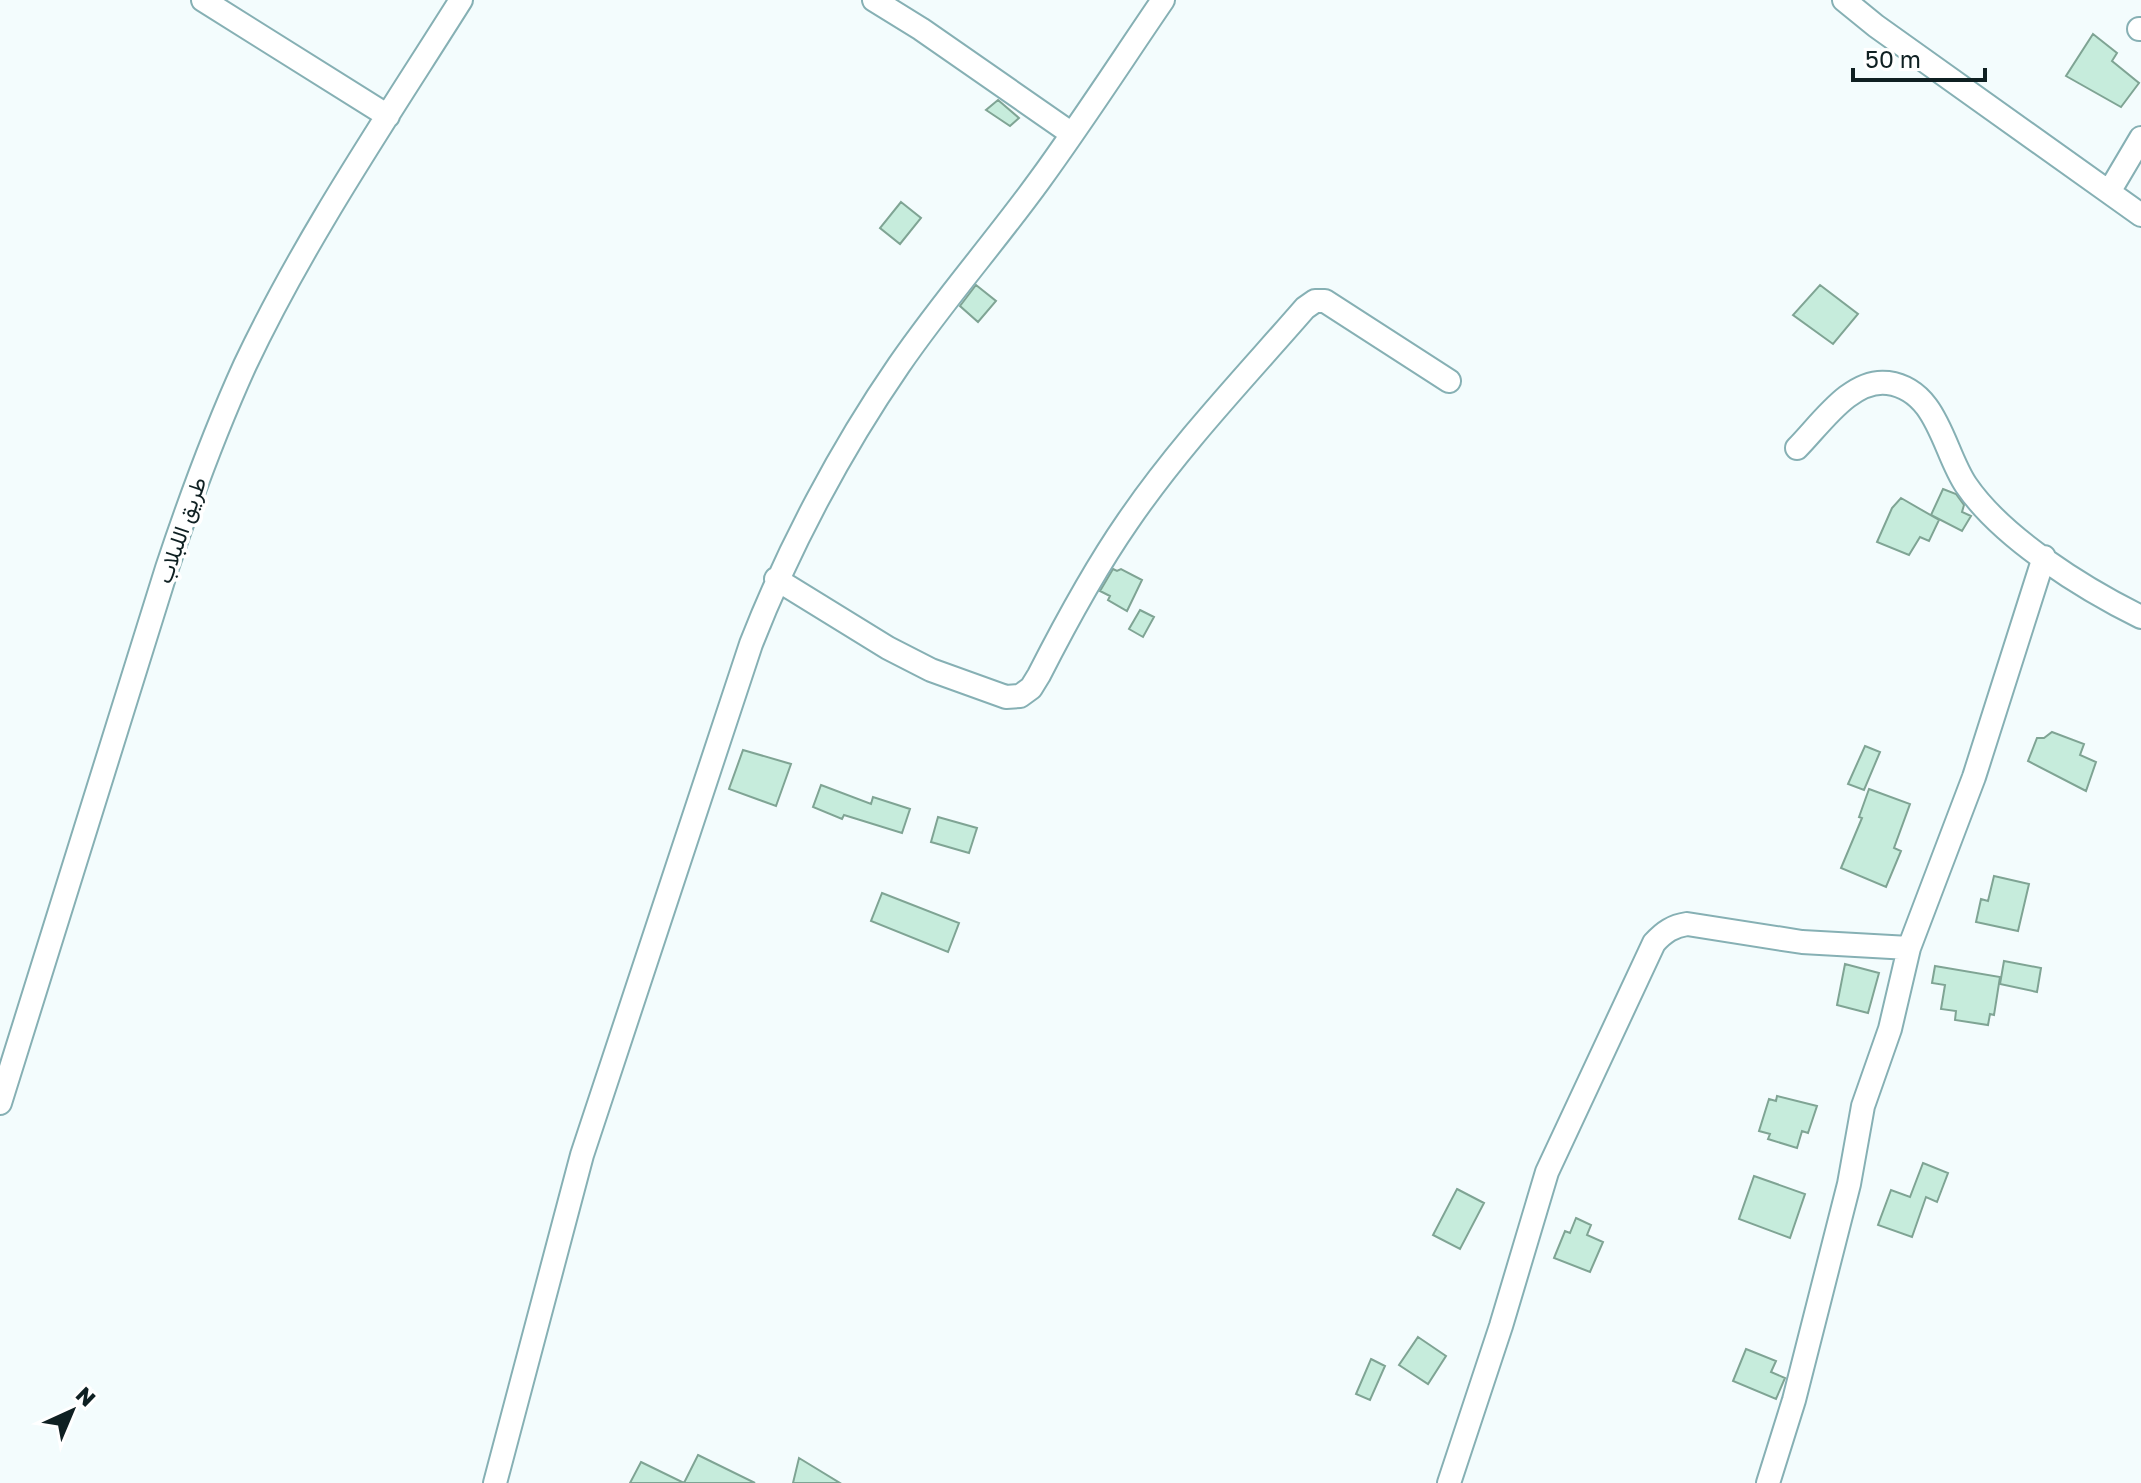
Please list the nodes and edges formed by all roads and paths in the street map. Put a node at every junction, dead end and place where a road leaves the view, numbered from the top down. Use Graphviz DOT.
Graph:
graph roads {
  1 [pos="203,0"];
  2 [pos="461,0"];
  3 [pos="874,0"];
  4 [pos="1163,0"];
  5 [pos="1844,0"];
  6 [pos="388,116"];
  7 [pos="1072,134"];
  8 [pos="2141,138"];
  9 [pos="2109,192"];
  10 [pos="2141,215"];
  11 [pos="1449,381"];
  12 [pos="1797,448"];
  13 [pos="2044,557"];
  14 [pos="776,579"];
  15 [pos="2141,617"];
  16 [pos="1909,948"];
  17 [pos="0,1103"];
  18 [pos="497,1482"];
  19 [pos="1449,1483"];
  20 [pos="1768,1483"];
  1 -- 6 [label="street"];
  2 -- 6 [label="street, طريق اللبلاب"];
  3 -- 7 [label="street"];
  4 -- 7 [label="street"];
  5 -- 9 [label="street"];
  6 -- 17 [label="street, طريق اللبلاب"];
  7 -- 14 [label="street"];
  8 -- 9 [label="street"];
  9 -- 10 [label="street"];
  11 -- 14 [label="street"];
  12 -- 13 [label="street"];
  13 -- 15 [label="street"];
  13 -- 16 [label="street"];
  14 -- 18 [label="street"];
  16 -- 19 [label="street"];
  16 -- 20 [label="street"];
}
